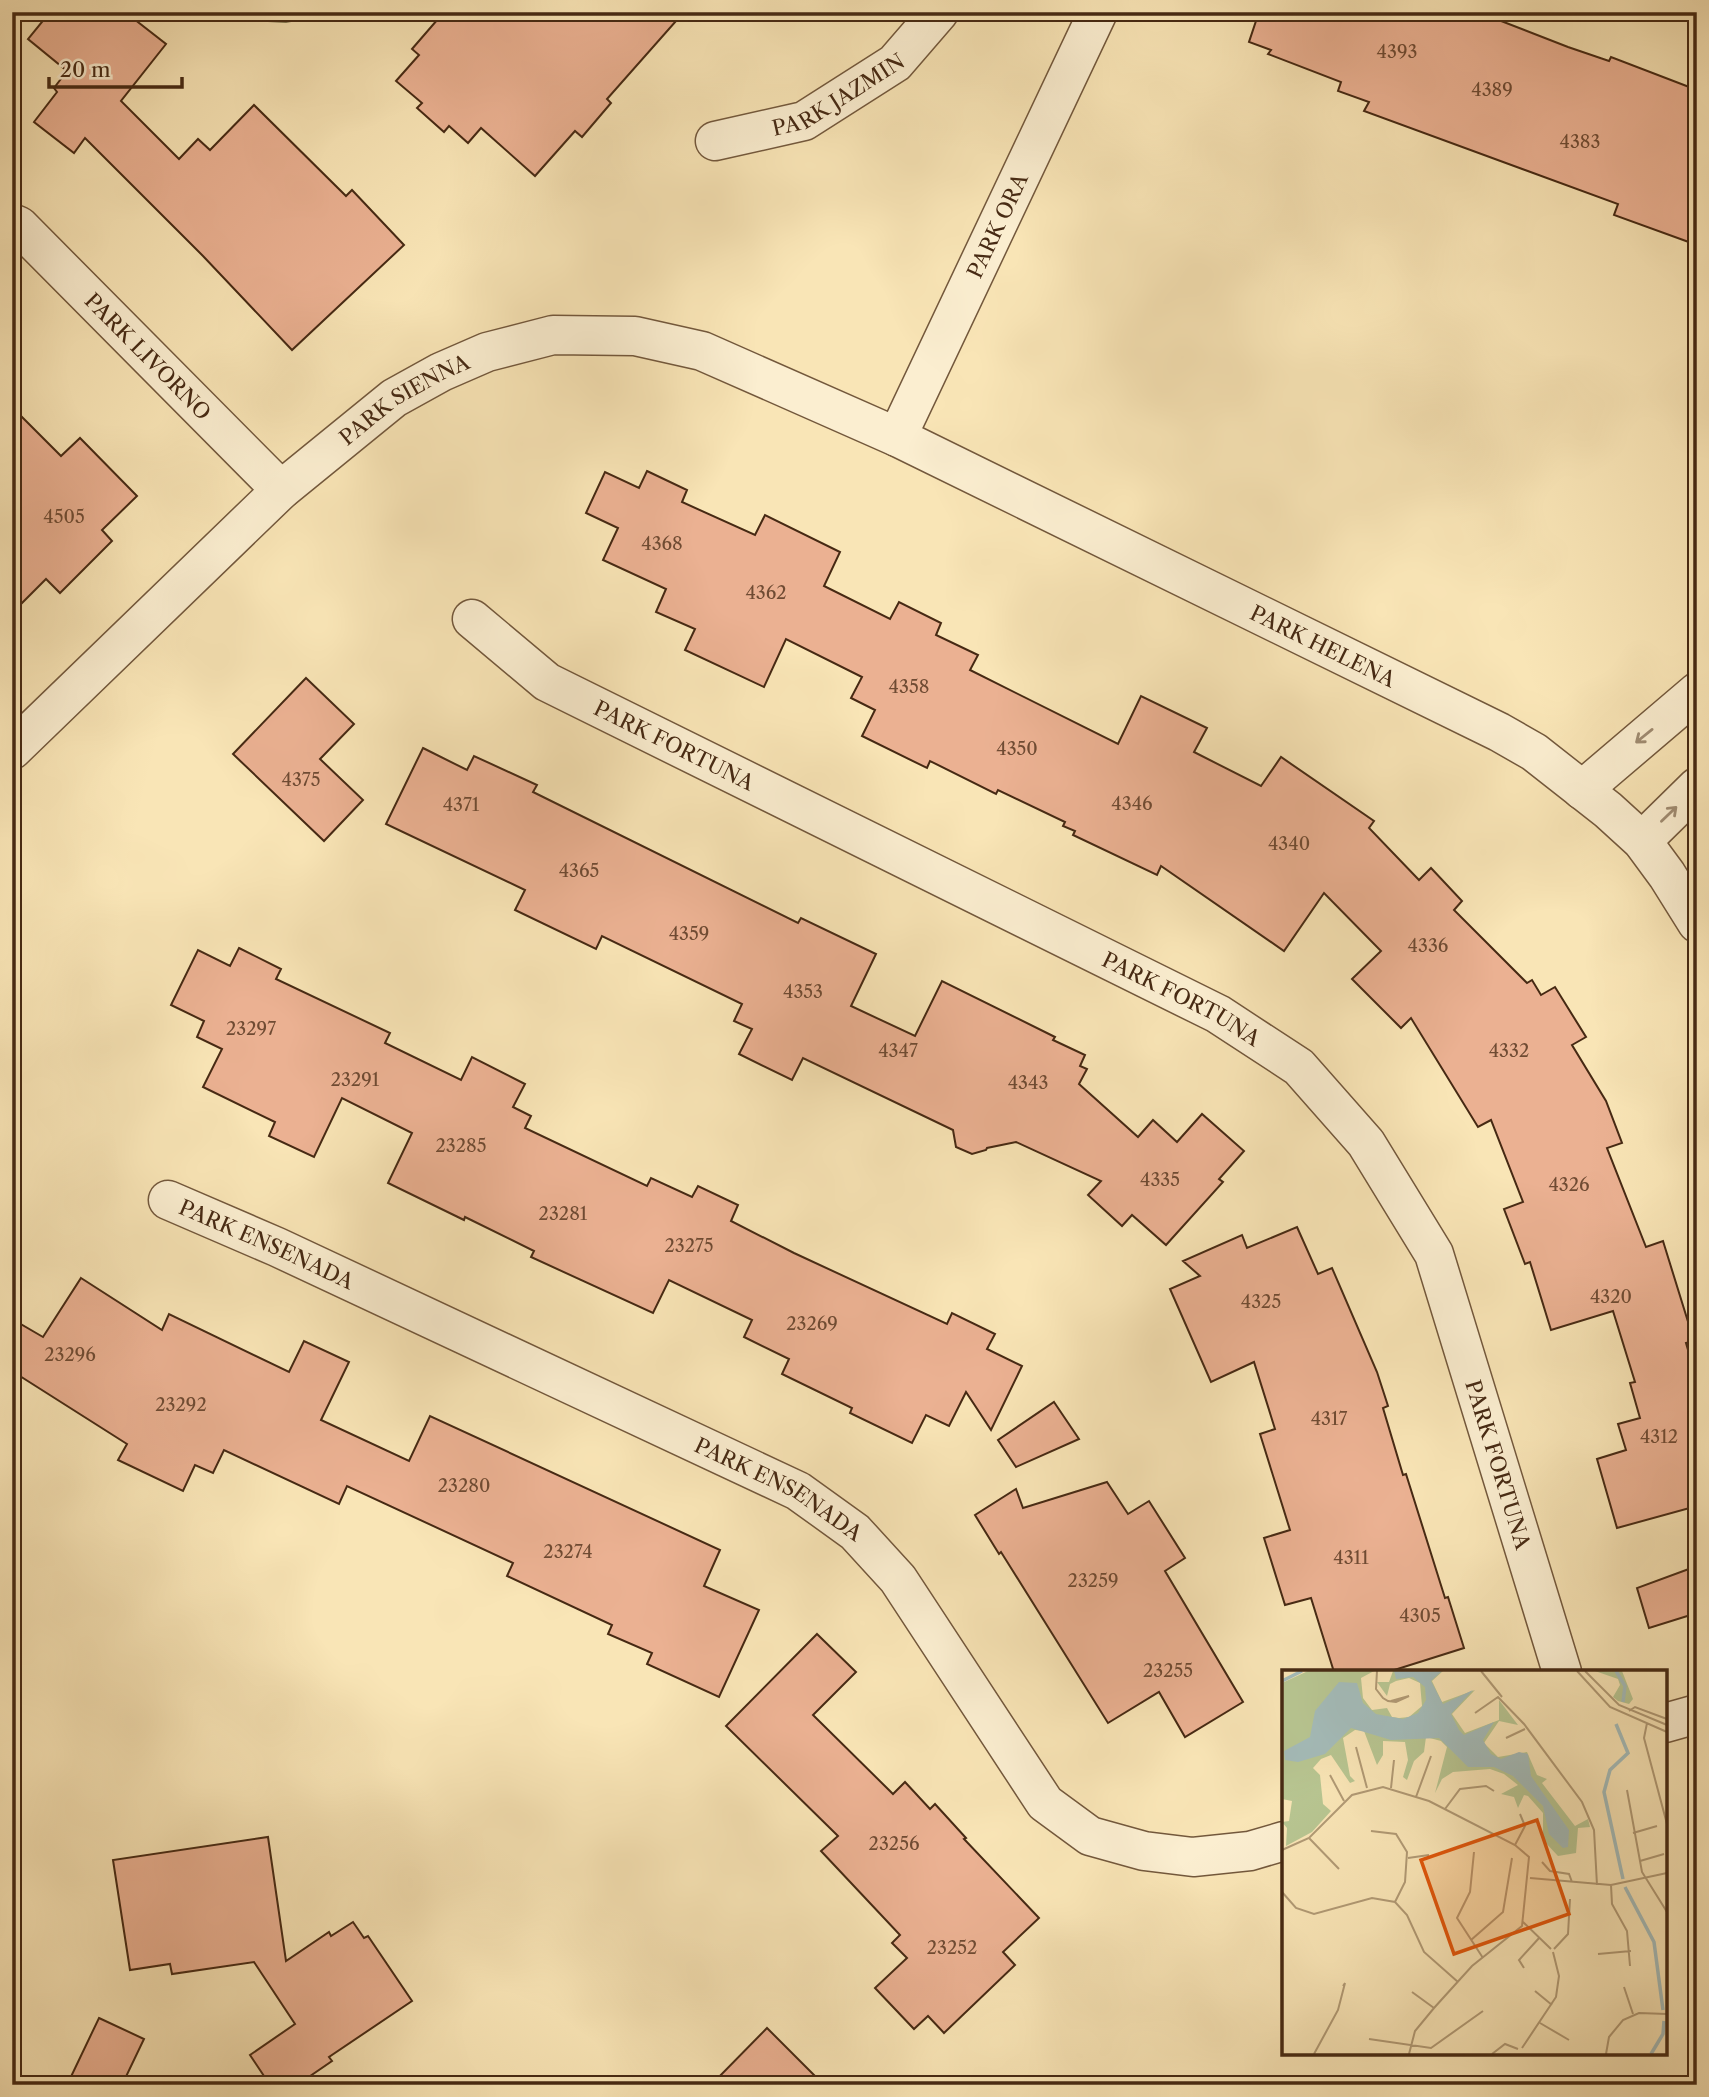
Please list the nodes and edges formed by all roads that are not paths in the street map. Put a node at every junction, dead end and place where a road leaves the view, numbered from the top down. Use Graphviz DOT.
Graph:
graph roads {
  1 [pos="939,12"];
  2 [pos="1098,12"];
  3 [pos="715,141"];
  4 [pos="12,223"];
  5 [pos="897,437"];
  6 [pos="281,490"];
  7 [pos="472,620"];
  8 [pos="1697,692"];
  9 [pos="12,750"];
  10 [pos="1697,788"];
  11 [pos="1582,790"];
  12 [pos="1642,841"];
  13 [pos="1697,923"];
  14 [pos="167,1200"];
  15 [pos="1561,1670"];
  16 [pos="1697,1714"];
  17 [pos="1667,1722"];
  18 [pos="1282,1842"];
  1 -- 3 [label="street, PARK JAZMIN"];
  2 -- 5 [label="street, PARK ORA"];
  4 -- 6 [label="street, PARK LIVORNO"];
  5 -- 6 [label="street, PARK SIENNA"];
  5 -- 11 [label="street, PARK HELENA"];
  6 -- 9 [label="street, PARK SIENNA"];
  7 -- 15 [label="street, PARK FORTUNA"];
  8 -- 11 [label="street, one-way"];
  12 -- 10 [label="street, one-way"];
  11 -- 12 [label="street, PARK HELENA"];
  12 -- 13 [label="street, PARK HELENA"];
  14 -- 18 [label="street, PARK ENSENADA"];
  16 -- 17 [label="street"];
}
